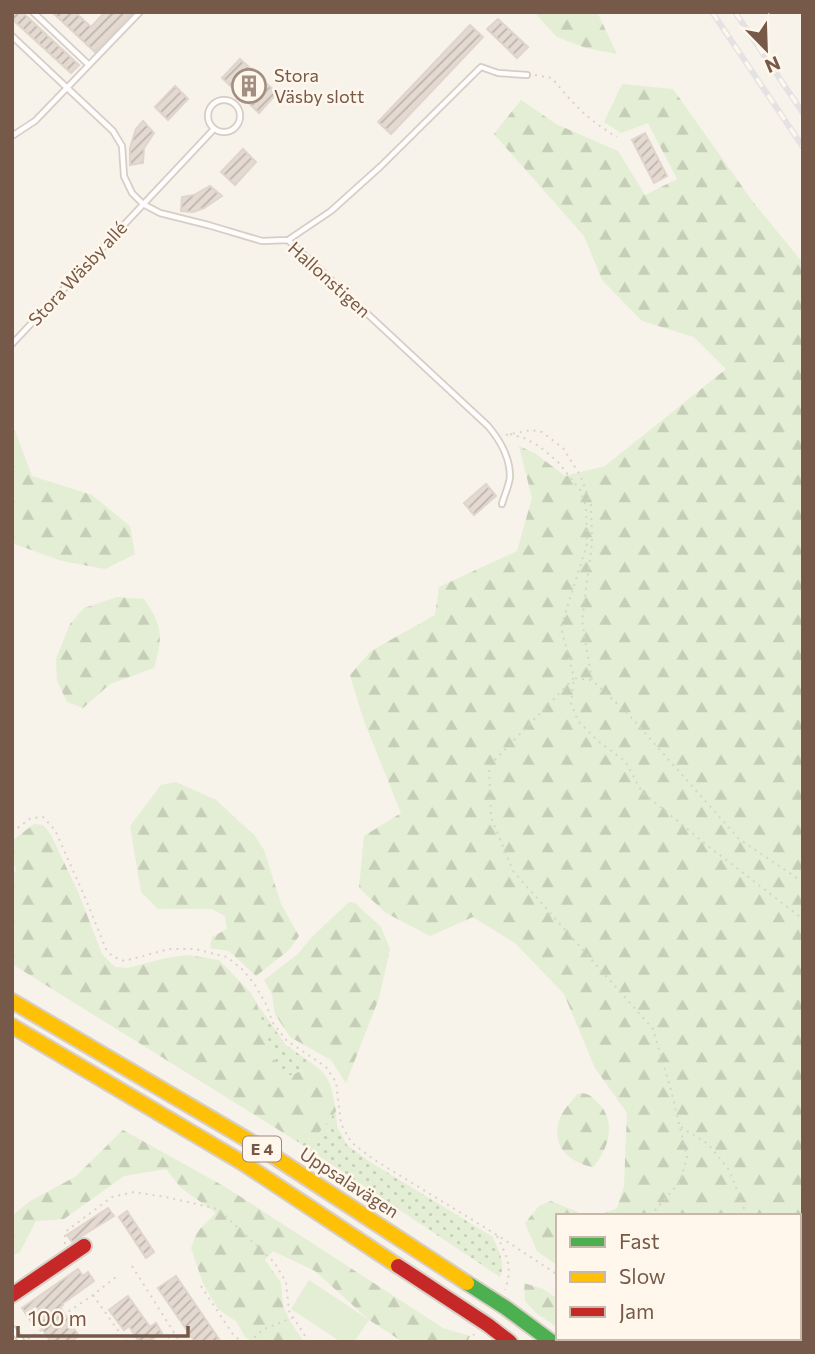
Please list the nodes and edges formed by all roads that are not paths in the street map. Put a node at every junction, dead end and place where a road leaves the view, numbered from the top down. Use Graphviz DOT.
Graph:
graph roads {
  1 [pos="33,12"];
  2 [pos="140,12"];
  3 [pos="12,36"];
  4 [pos="89,65"];
  5 [pos="527,75"];
  6 [pos="66,88"];
  7 [pos="214,129"];
  8 [pos="12,136"];
  9 [pos="143,204"];
  10 [pos="288,240"];
  11 [pos="12,344"];
  12 [pos="502,505"];
  13 [pos="12,1001"];
  14 [pos="12,1026"];
  15 [pos="84,1246"];
  16 [pos="12,1295"];
  17 [pos="12,1328"];
  18 [pos="23,1342"];
  19 [pos="510,1342"];
  20 [pos="552,1342"];
  1 -- 4 [label="lane"];
  2 -- 4 [label="lane"];
  3 -- 6 [label="lane"];
  4 -- 6 [label="lane"];
  5 -- 10 [label="lane"];
  6 -- 8 [label="lane"];
  6 -- 9 [label="lane"];
  7 -- 7 [label="lane"];
  7 -- 9 [label="lane, Stora Wäsby allé"];
  9 -- 10 [label="lane, Hallonstigen"];
  9 -- 11 [label="lane, Stora Wäsby allé"];
  10 -- 12 [label="lane, Hallonstigen"];
  13 -- 20 [label="main road, Uppsalavägen / E 4"];
  14 -- 19 [label="main road, E 4"];
  15 -- 16 [label="main road"];
  17 -- 18 [label="lane"];
}
